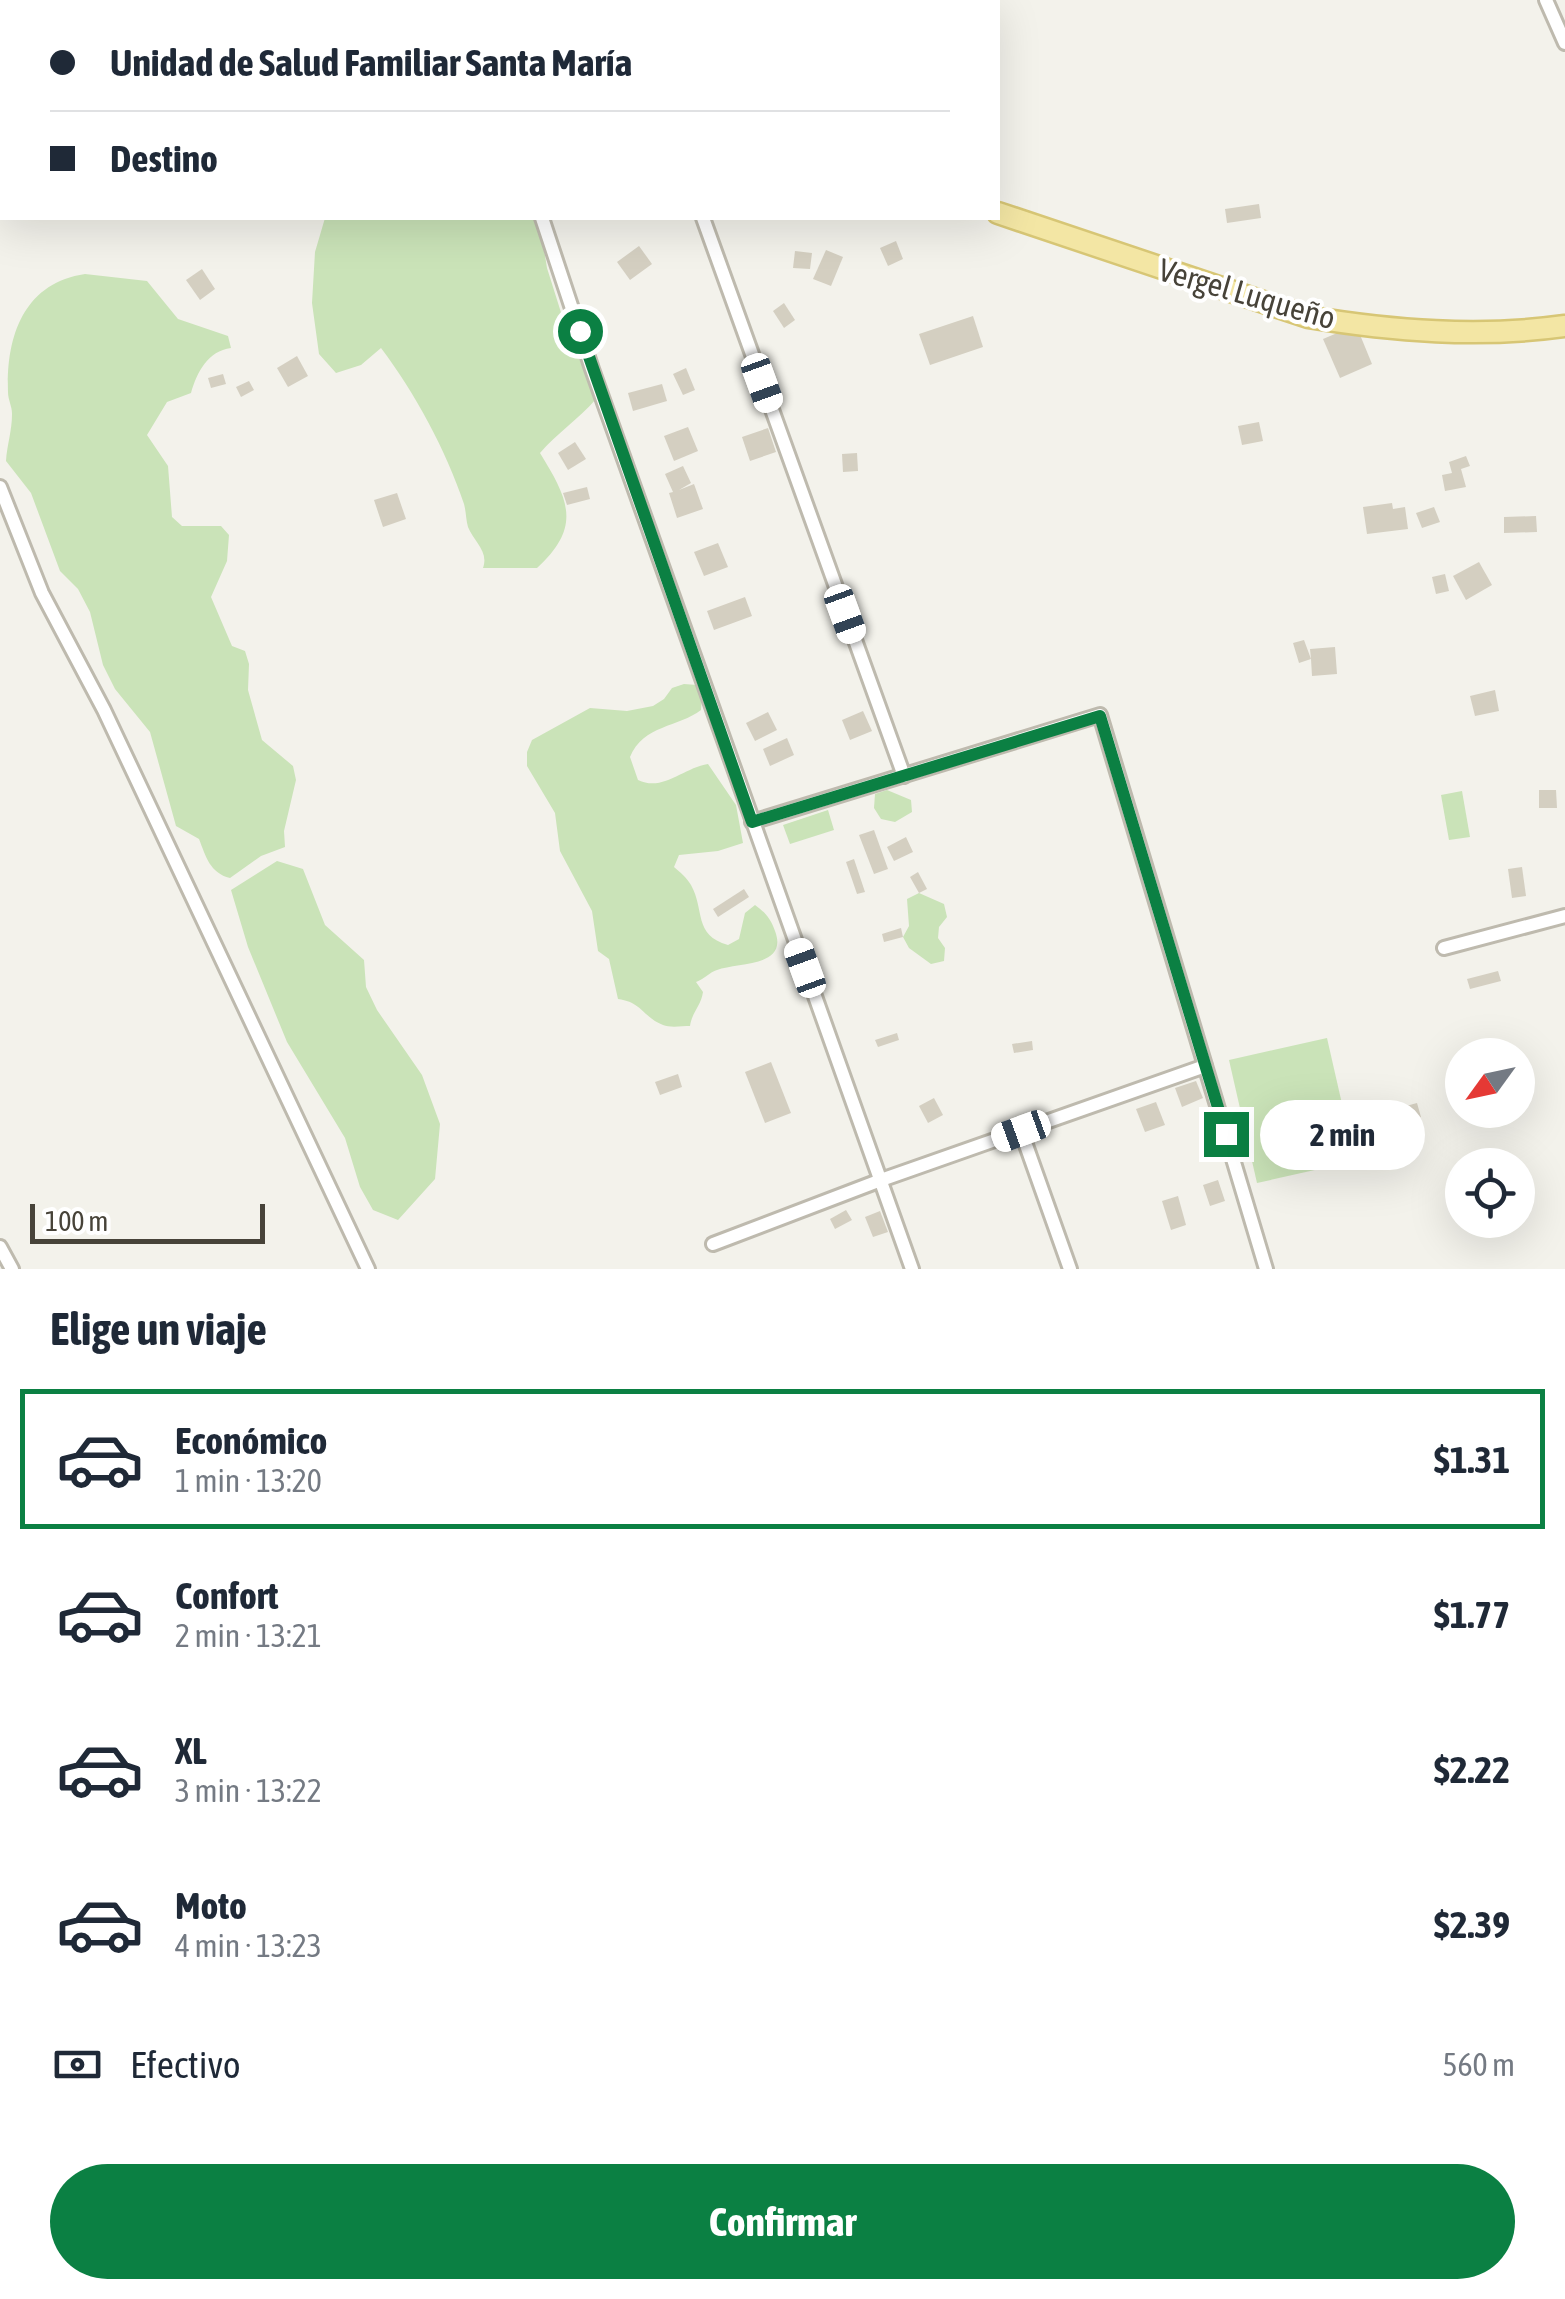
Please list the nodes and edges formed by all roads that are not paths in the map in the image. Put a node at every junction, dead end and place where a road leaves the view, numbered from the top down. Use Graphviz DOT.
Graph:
graph roads {
  1 [pos="1546,0"];
  2 [pos="1565,42"];
  3 [pos="1000,214"];
  4 [pos="543,220"];
  5 [pos="703,220"];
  6 [pos="1565,326"];
  7 [pos="0,486"];
  8 [pos="904,776"];
  9 [pos="752,822"];
  10 [pos="1565,916"];
  11 [pos="1444,948"];
  12 [pos="1206,1066"];
  13 [pos="1021,1131"];
  14 [pos="881,1180"];
  15 [pos="713,1244"];
  16 [pos="0,1247"];
  17 [pos="12,1269"];
  18 [pos="368,1269"];
  19 [pos="912,1269"];
  20 [pos="1070,1269"];
  21 [pos="1266,1269"];
  1 -- 2 [label="street"];
  3 -- 6 [label="main road, Vergel Luqueño"];
  4 -- 9 [label="street"];
  5 -- 8 [label="street"];
  7 -- 18 [label="street"];
  8 -- 9 [label="street"];
  8 -- 12 [label="street"];
  9 -- 14 [label="street"];
  10 -- 11 [label="street"];
  12 -- 13 [label="street"];
  12 -- 21 [label="street"];
  13 -- 14 [label="street"];
  13 -- 20 [label="street"];
  14 -- 15 [label="street"];
  14 -- 19 [label="street"];
  16 -- 17 [label="street"];
}
